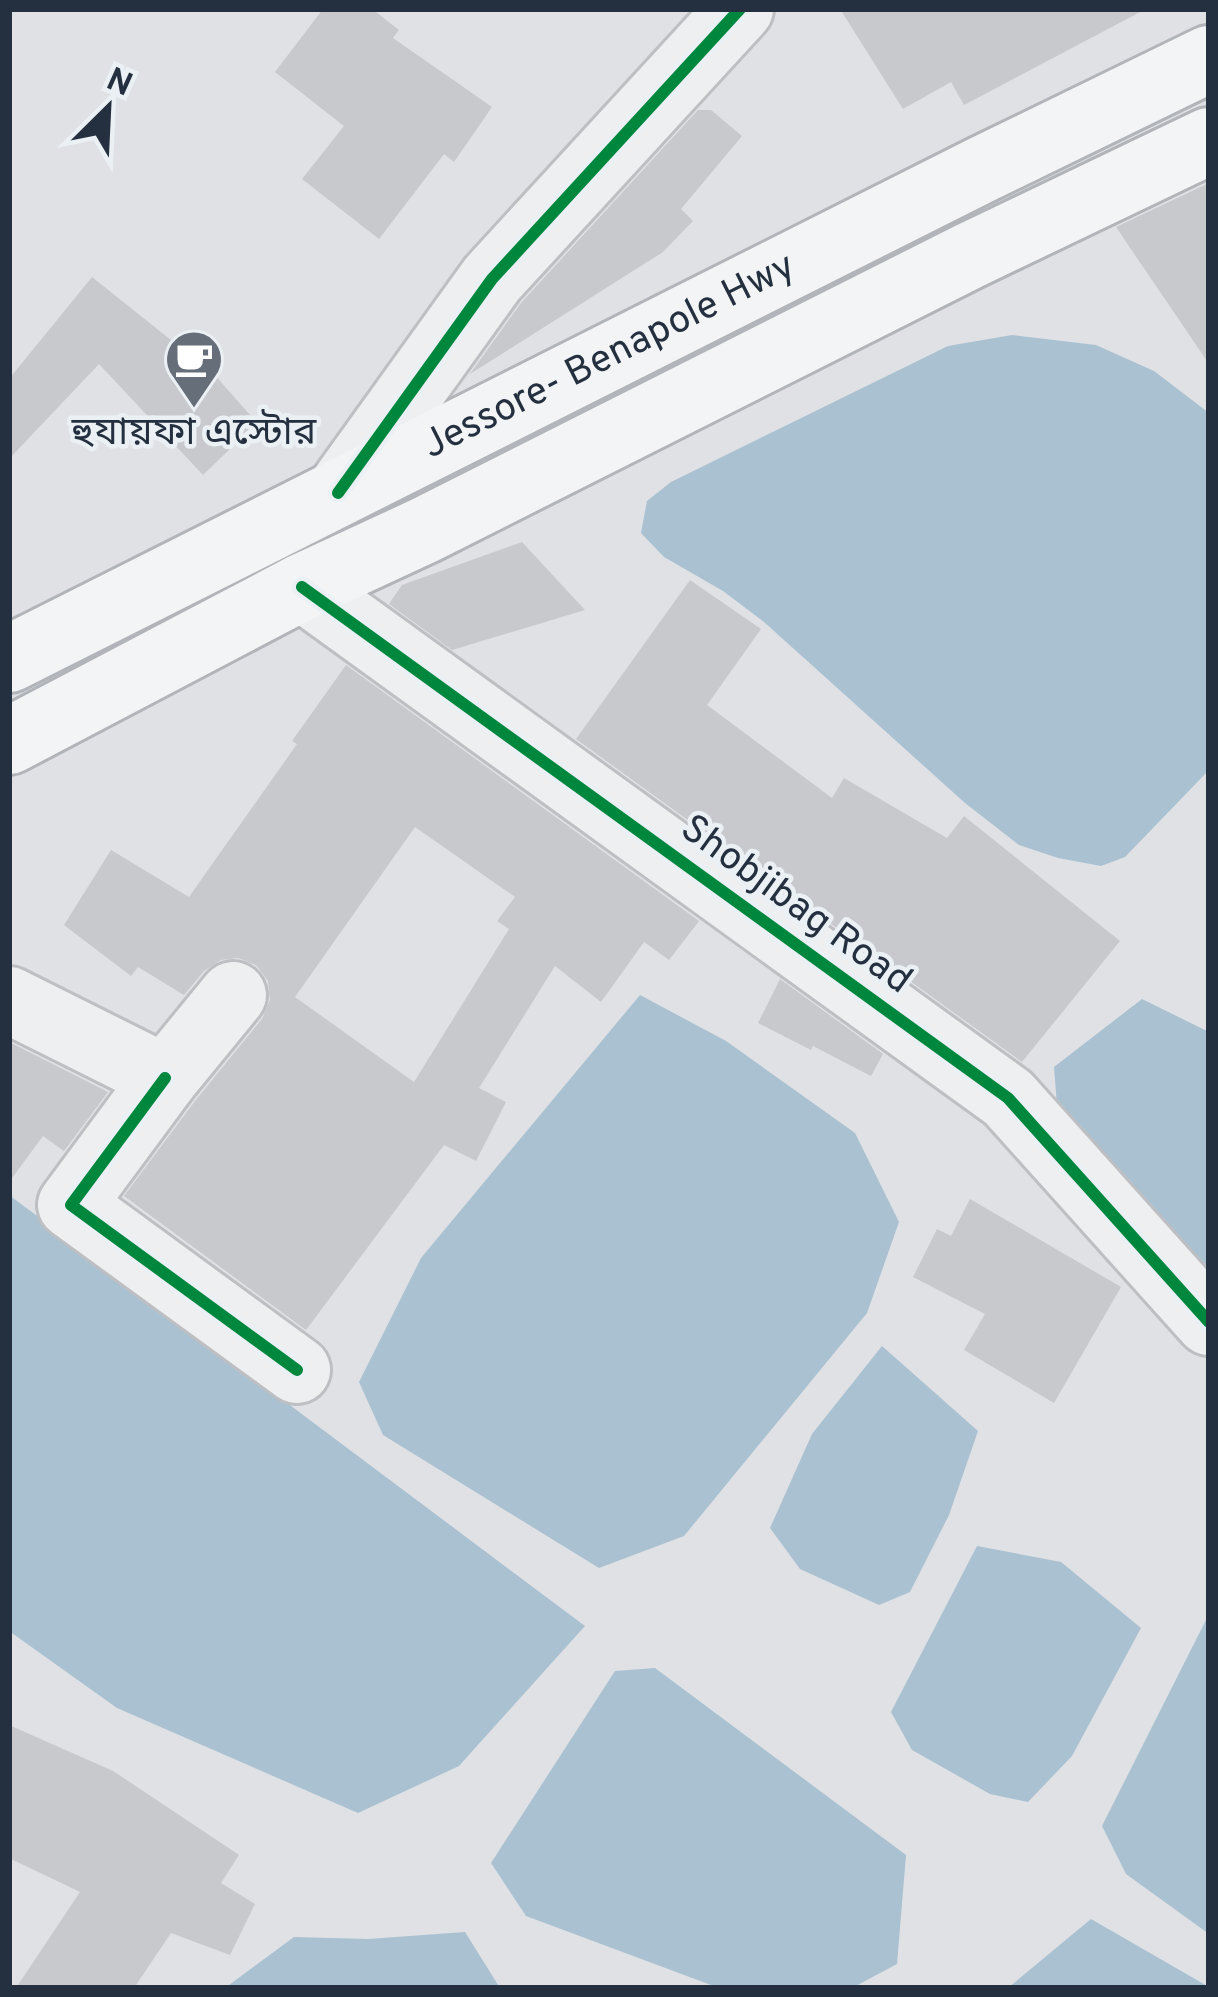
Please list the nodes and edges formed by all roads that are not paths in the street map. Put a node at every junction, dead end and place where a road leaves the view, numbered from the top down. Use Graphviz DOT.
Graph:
graph roads {
  1 [pos="740,9"];
  2 [pos="1209,59"];
  3 [pos="1209,141"];
  4 [pos="338,493"];
  5 [pos="302,587"];
  6 [pos="9,659"];
  7 [pos="9,741"];
  8 [pos="233,995"];
  9 [pos="9,1000"];
  10 [pos="165,1078"];
  11 [pos="1209,1322"];
  12 [pos="297,1370"];
  1 -- 4 [label="street"];
  2 -- 4 [label="highway, Jessore- Benapole Hwy"];
  3 -- 5 [label="highway, Jessore- Benapole Hwy"];
  4 -- 6 [label="highway, Jessore- Benapole Hwy"];
  5 -- 7 [label="highway, Jessore- Benapole Hwy"];
  5 -- 11 [label="street, Shobjibag Road"];
  8 -- 10 [label="street"];
  9 -- 10 [label="street"];
  10 -- 12 [label="street"];
}
